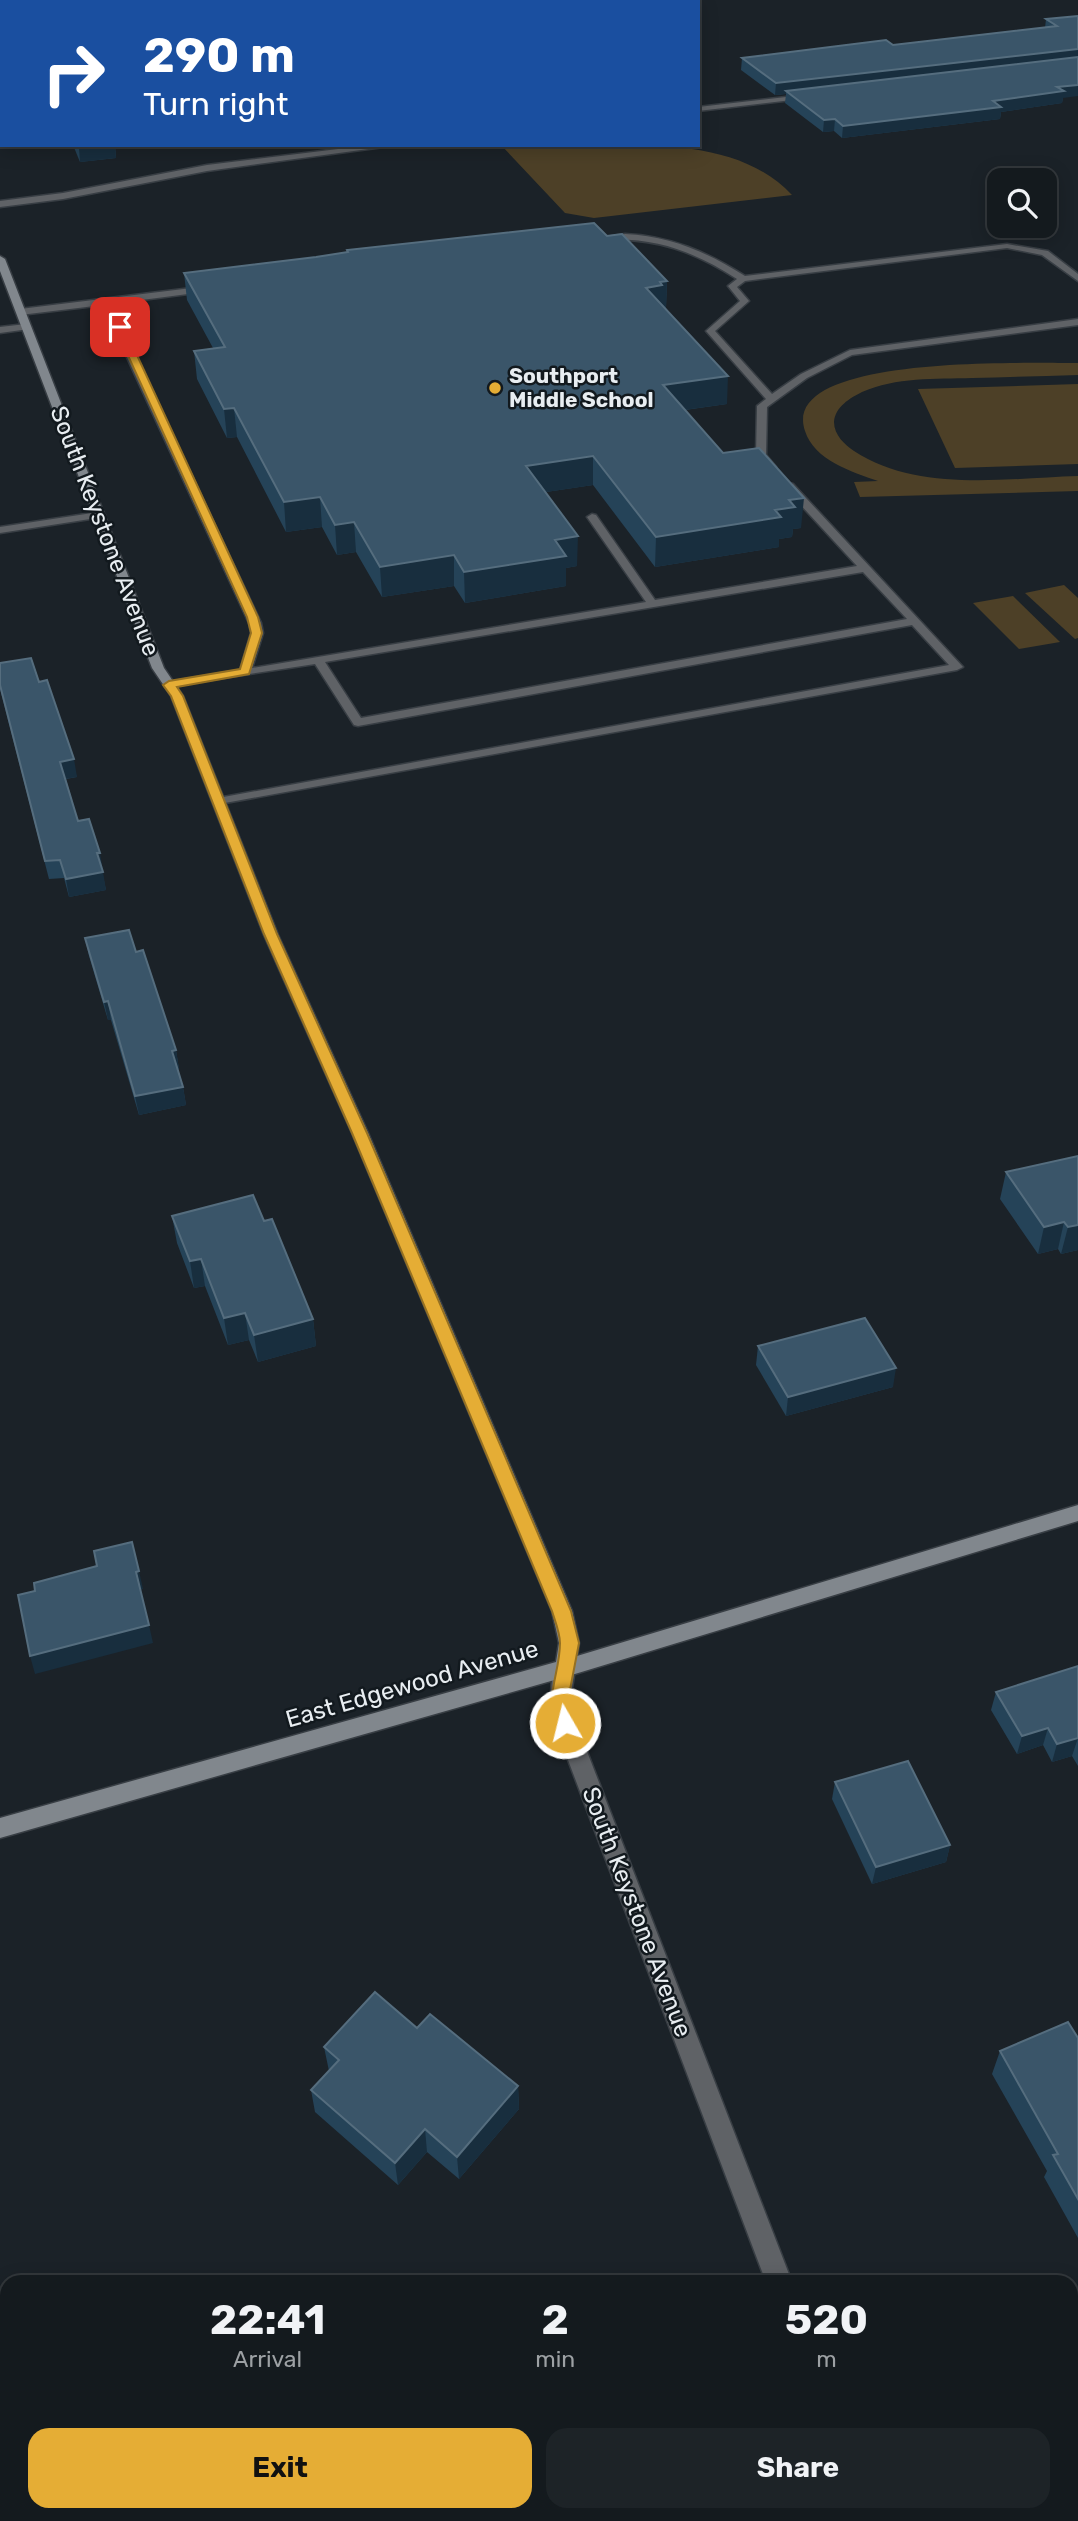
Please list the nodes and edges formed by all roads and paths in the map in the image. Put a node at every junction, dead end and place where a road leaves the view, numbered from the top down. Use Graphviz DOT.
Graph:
graph roads {
  1 [pos="821,94"];
  2 [pos="700,109"];
  3 [pos="378,147"];
  4 [pos="0,204"];
  5 [pos="599,239"];
  6 [pos="0,259"];
  7 [pos="1078,278"];
  8 [pos="743,279"];
  9 [pos="216,288"];
  10 [pos="106,302"];
  11 [pos="23,319"];
  12 [pos="1078,322"];
  13 [pos="0,330"];
  14 [pos="771,399"];
  15 [pos="99,515"];
  16 [pos="592,517"];
  17 [pos="0,530"];
  18 [pos="865,568"];
  19 [pos="652,603"];
  20 [pos="915,621"];
  21 [pos="317,659"];
  22 [pos="245,671"];
  23 [pos="169,685"];
  24 [pos="219,802"];
  25 [pos="1078,1513"];
  26 [pos="565,1668"];
  27 [pos="0,1828"];
  28 [pos="776,2275"];
  1 -- 2 [label="street"];
  3 -- 4 [label="street"];
  5 -- 8 [label="lane"];
  6 -- 11 [label="main road, South Keystone Avenue"];
  7 -- 8 [label="lane"];
  8 -- 14 [label="lane"];
  9 -- 10 [label="lane"];
  10 -- 11 [label="lane"];
  10 -- 22 [label="lane"];
  11 -- 13 [label="street"];
  11 -- 15 [label="main road, South Keystone Avenue"];
  12 -- 14 [label="lane"];
  14 -- 18 [label="lane"];
  15 -- 17 [label="street"];
  15 -- 23 [label="main road, South Keystone Avenue"];
  16 -- 19 [label="lane"];
  18 -- 19 [label="lane"];
  18 -- 20 [label="lane"];
  19 -- 21 [label="lane"];
  20 -- 21 [label="lane"];
  20 -- 24 [label="lane"];
  21 -- 22 [label="lane"];
  22 -- 23 [label="lane"];
  23 -- 24 [label="main road, South Keystone Avenue"];
  24 -- 26 [label="main road, South Keystone Avenue"];
  25 -- 26 [label="main road, East Edgewood Avenue"];
  26 -- 27 [label="main road, East Edgewood Avenue"];
  26 -- 28 [label="street, South Keystone Avenue"];
}
